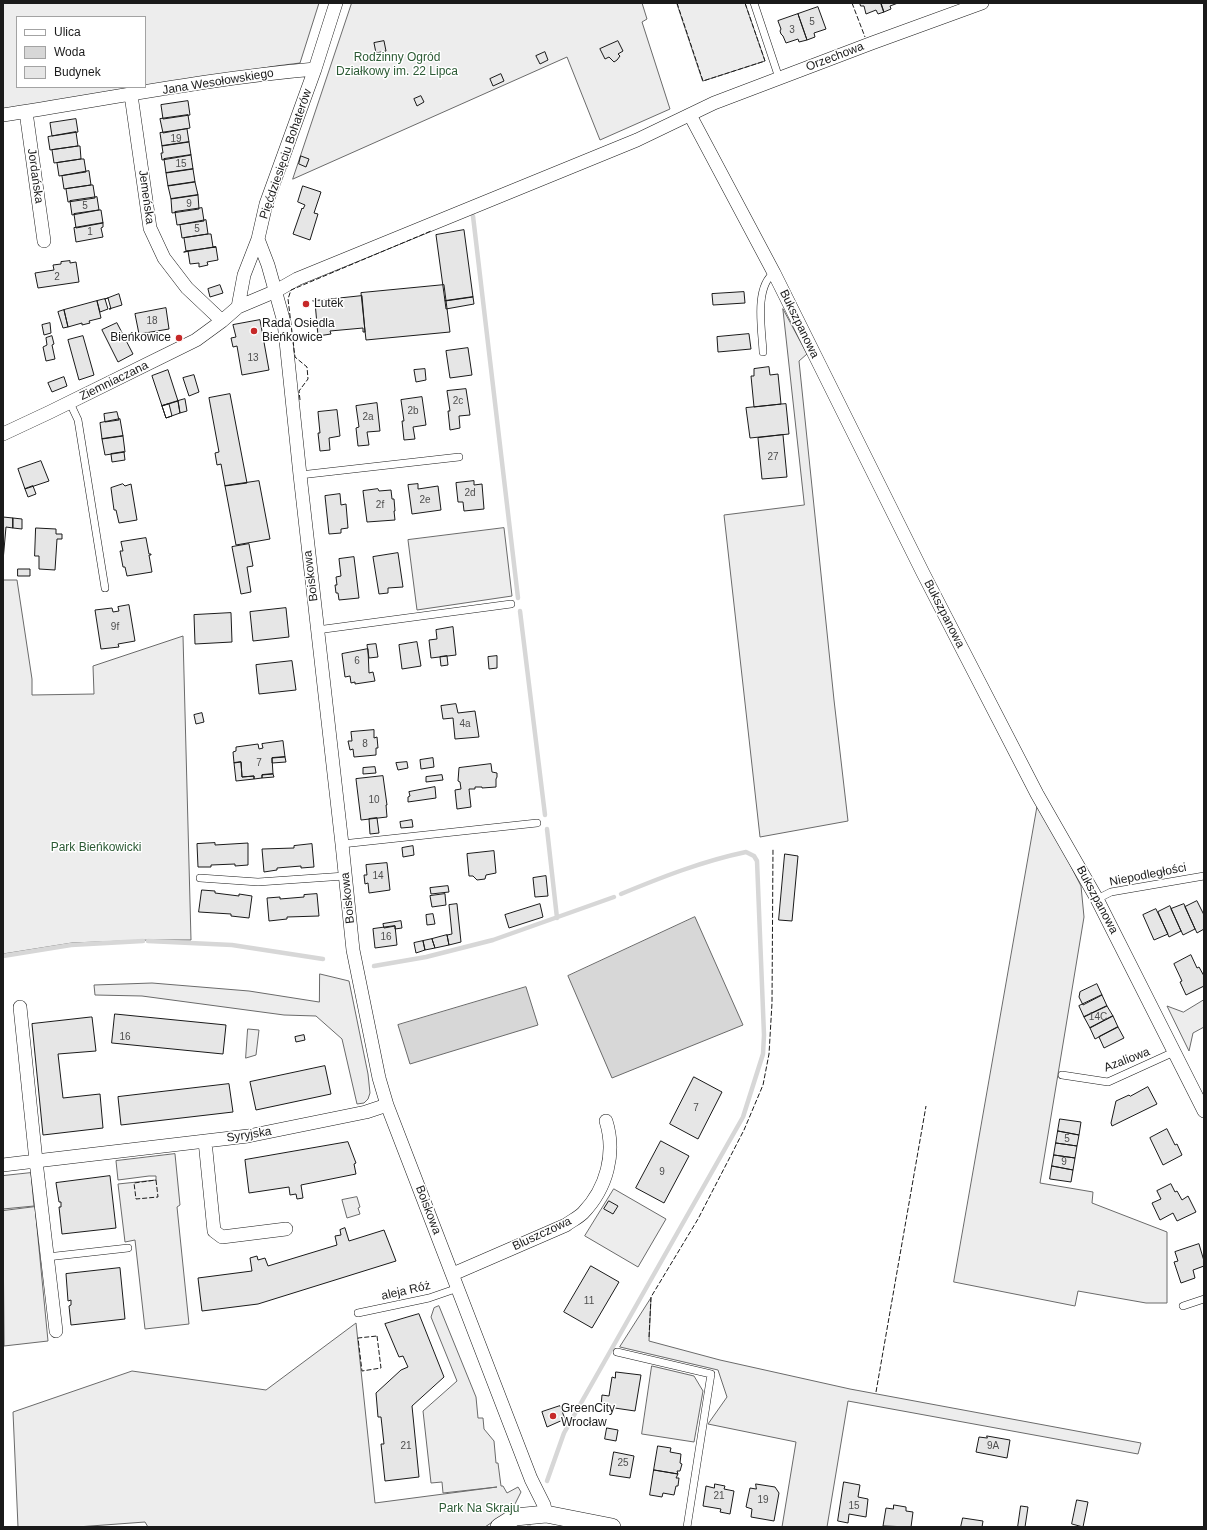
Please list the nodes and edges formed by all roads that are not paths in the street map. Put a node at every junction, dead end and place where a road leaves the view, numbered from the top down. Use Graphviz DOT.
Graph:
graph roads {
  1 [pos="336,3"];
  2 [pos="754,3"];
  3 [pos="982,3"];
  4 [pos="316,69"];
  5 [pos="779,78"];
  6 [pos="131,95"];
  7 [pos="26,112"];
  8 [pos="3,115"];
  9 [pos="690,115"];
  10 [pos="258,239"];
  11 [pos="44,241"];
  12 [pos="774,272"];
  13 [pos="276,291"];
  14 [pos="238,308"];
  15 [pos="222,321"];
  16 [pos="763,352"];
  17 [pos="70,403"];
  18 [pos="3,434"];
  19 [pos="459,457"];
  20 [pos="300,475"];
  21 [pos="105,588"];
  22 [pos="510,604"];
  23 [pos="318,630"];
  24 [pos="537,823"];
  25 [pos="342,844"];
  26 [pos="345,876"];
  27 [pos="1204,876"];
  28 [pos="200,878"];
  29 [pos="1097,899"];
  30 [pos="20,1007"];
  31 [pos="1174,1052"];
  32 [pos="1062,1075"];
  33 [pos="387,1105"];
  34 [pos="1204,1111"];
  35 [pos="606,1121"];
  36 [pos="205,1141"];
  37 [pos="36,1161"];
  38 [pos="3,1165"];
  39 [pos="286,1229"];
  40 [pos="128,1248"];
  41 [pos="47,1257"];
  42 [pos="453,1274"];
  43 [pos="458,1288"];
  44 [pos="1204,1299"];
  45 [pos="1183,1306"];
  46 [pos="358,1313"];
  47 [pos="56,1331"];
  48 [pos="617,1352"];
  49 [pos="546,1514"];
  50 [pos="499,1527"];
  51 [pos="612,1527"];
  52 [pos="687,1527"];
  1 -- 4 [label="street, Pięćdziesięciu Bohaterów"];
  2 -- 5 [label="lane"];
  3 -- 5 [label="street, Orzechowa"];
  4 -- 6 [label="street, Jana Wesołowskiego"];
  4 -- 10 [label="street, Pięćdziesięciu Bohaterów"];
  5 -- 9 [label="street, Orzechowa"];
  6 -- 7 [label="street, Jana Wesołowskiego"];
  6 -- 15 [label="street, Jemeńska"];
  7 -- 8 [label="street, Jana Wesołowskiego"];
  7 -- 11 [label="street, Jordańska"];
  9 -- 12 [label="street, Bukszpanowa"];
  9 -- 13 [label="street, Orzechowa"];
  10 -- 13 [label="street, Boiskowa"];
  10 -- 14 [label="street, Pięćdziesięciu Bohaterów"];
  12 -- 16 [label="lane"];
  12 -- 29 [label="street, Bukszpanowa"];
  13 -- 14 [label="street, Orzechowa"];
  13 -- 20 [label="street, Boiskowa"];
  14 -- 15 [label="street"];
  15 -- 17 [label="street, Ziemniaczana"];
  17 -- 18 [label="street, Ziemniaczana"];
  17 -- 21 [label="lane"];
  19 -- 20 [label="lane"];
  20 -- 23 [label="street, Boiskowa"];
  22 -- 23 [label="lane"];
  23 -- 25 [label="street, Boiskowa"];
  24 -- 25 [label="lane"];
  25 -- 26 [label="street, Boiskowa"];
  26 -- 28 [label="lane"];
  26 -- 33 [label="street, Boiskowa"];
  27 -- 29 [label="lane, Niepodległości"];
  29 -- 31 [label="street, Bukszpanowa"];
  30 -- 37 [label="street"];
  31 -- 32 [label="lane, Azaliowa"];
  31 -- 34 [label="street, Bukszpanowa"];
  33 -- 36 [label="street, Syryjska"];
  33 -- 42 [label="street, Boiskowa"];
  35 -- 42 [label="street, Bluszczowa"];
  36 -- 37 [label="street, Syryjska"];
  36 -- 39 [label="street"];
  37 -- 38 [label="street, Syryjska"];
  37 -- 41 [label="street"];
  40 -- 41 [label="lane"];
  41 -- 47 [label="street"];
  42 -- 43 [label="street, Boiskowa"];
  43 -- 46 [label="lane, aleja Róż"];
  43 -- 49 [label="street, Boiskowa"];
  44 -- 45 [label="lane"];
  48 -- 52 [label="lane"];
  49 -- 50 [label="street"];
  49 -- 51 [label="street"];
}
